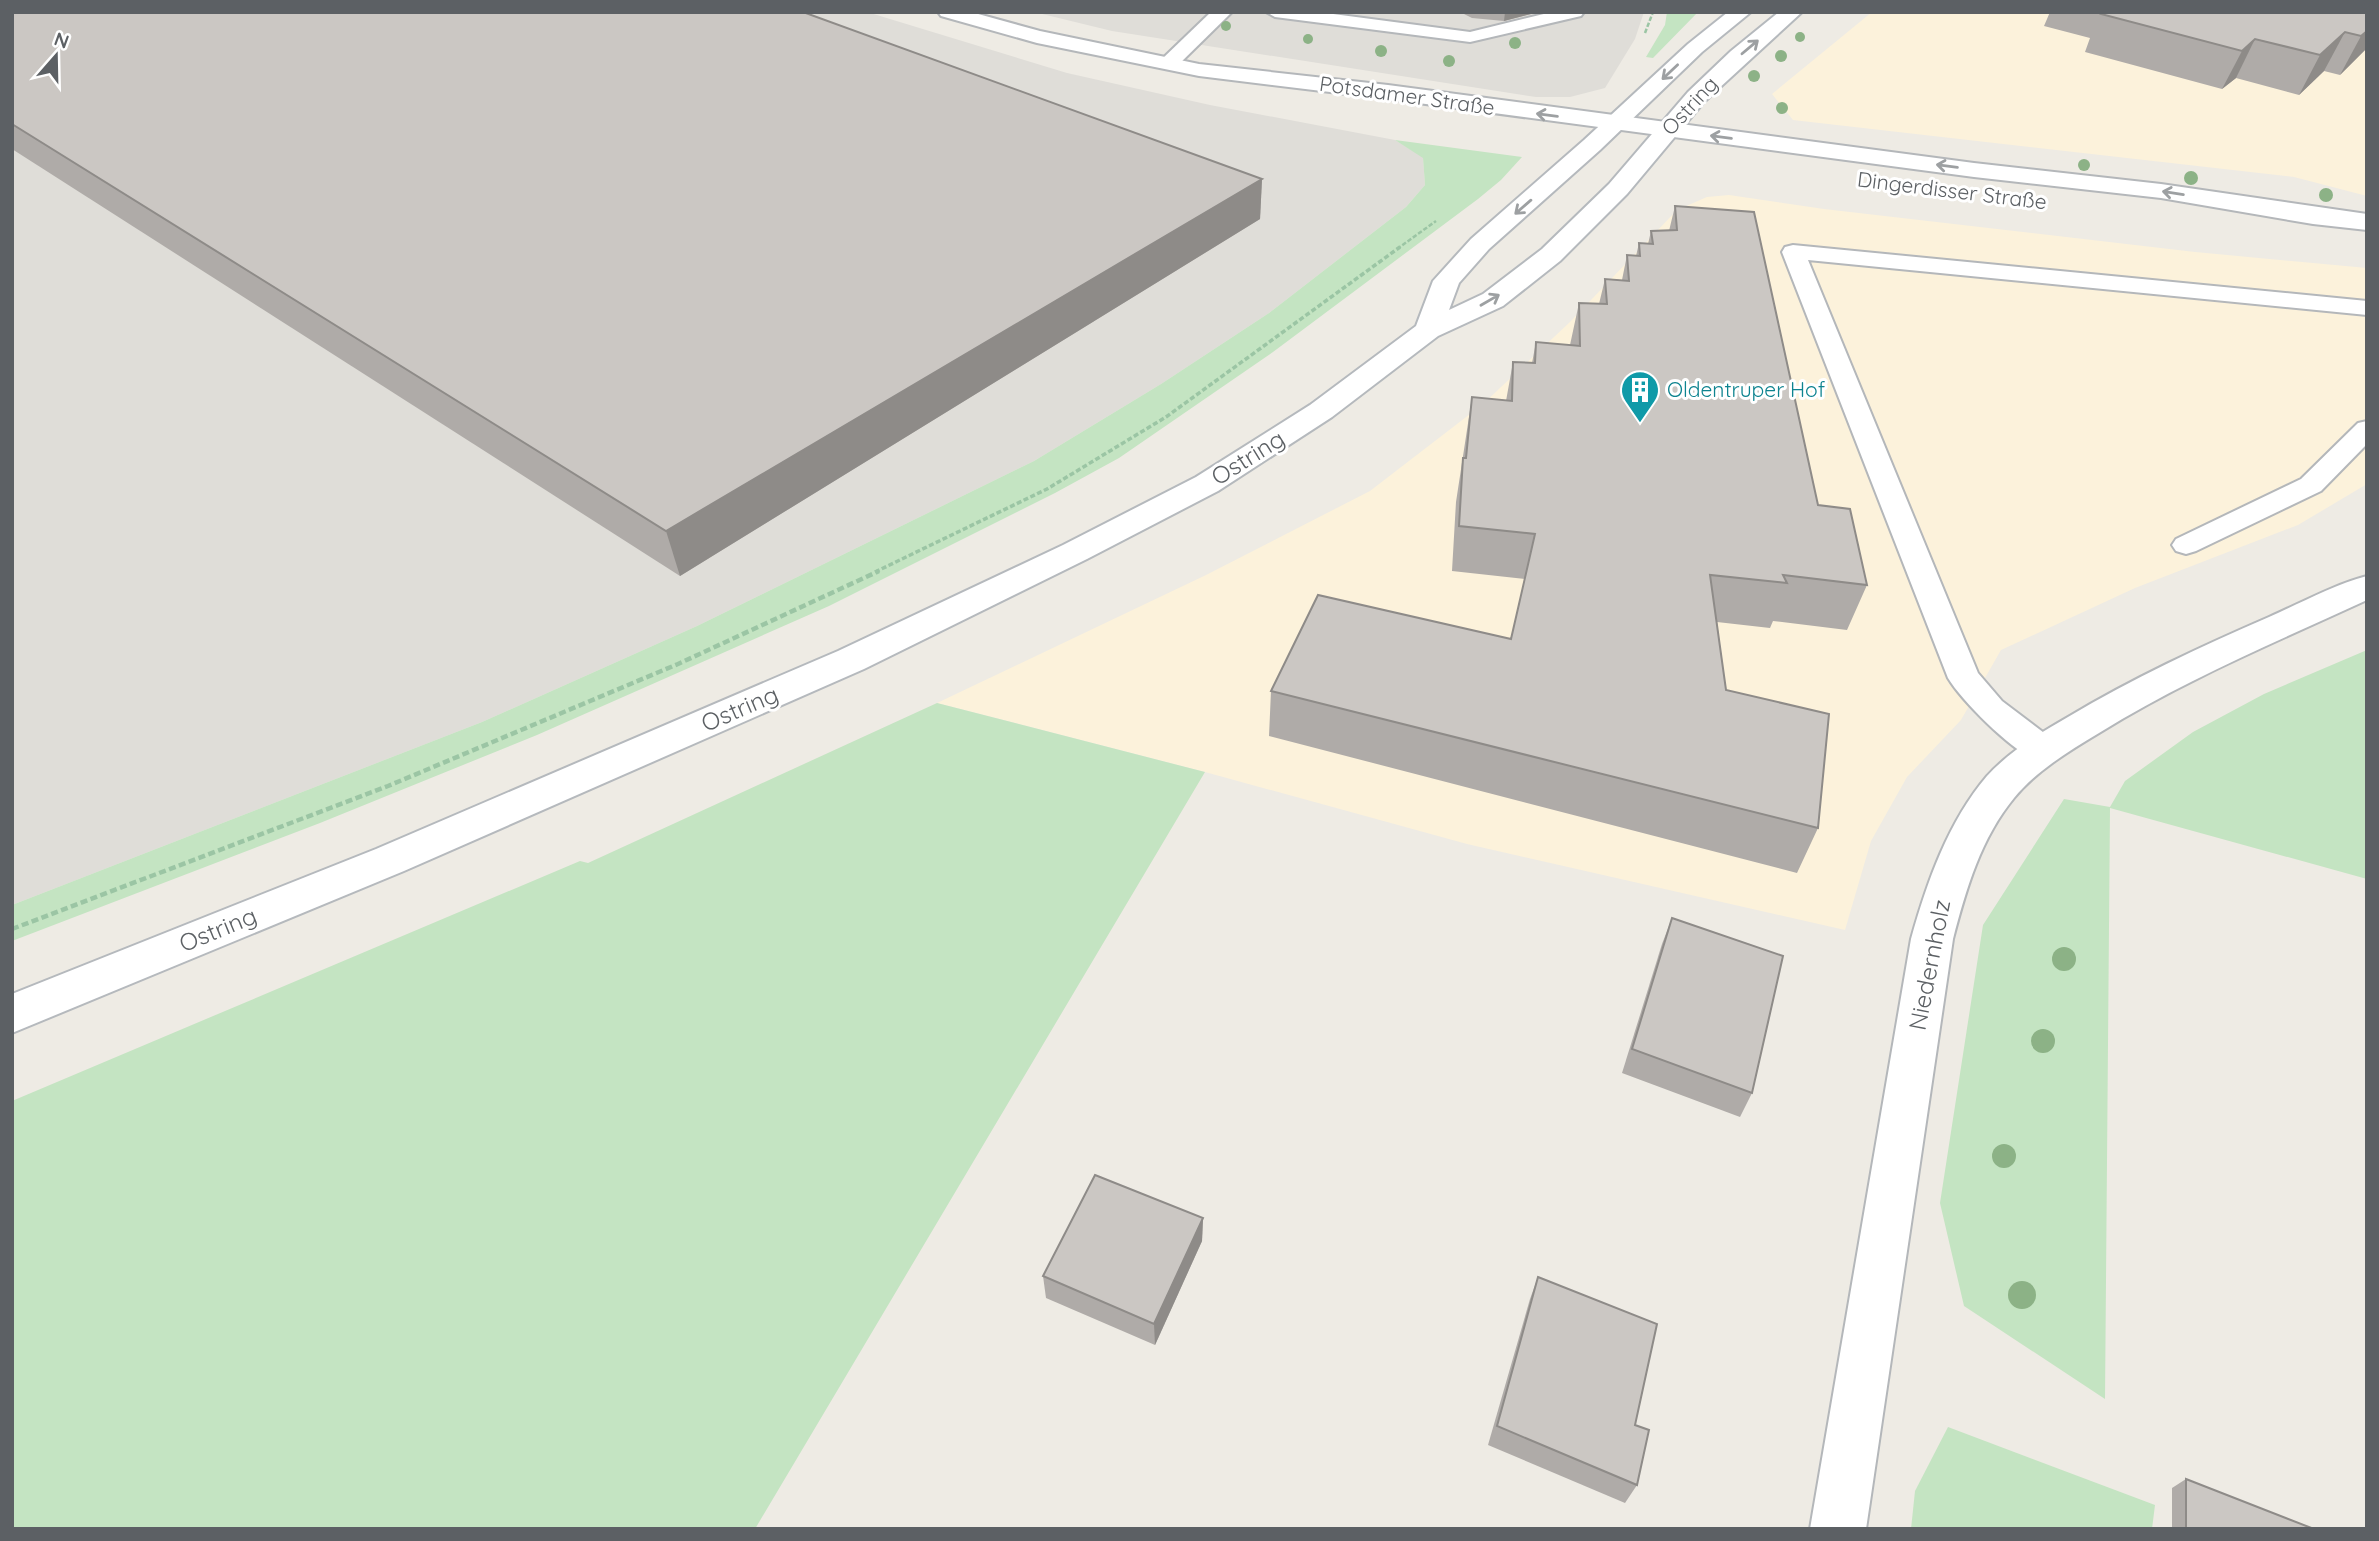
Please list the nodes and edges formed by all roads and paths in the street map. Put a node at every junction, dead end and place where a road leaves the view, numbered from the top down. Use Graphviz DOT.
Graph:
graph roads {
  1 [pos="1223,12"];
  2 [pos="1275,12"];
  3 [pos="1575,12"];
  4 [pos="1741,12"];
  5 [pos="1792,12"];
  6 [pos="964,14"];
  7 [pos="1168,64"];
  8 [pos="1199,70"];
  9 [pos="1442,122"];
  10 [pos="1615,123"];
  11 [pos="1667,130"];
  12 [pos="1580,144"];
  13 [pos="1647,153"];
  14 [pos="1675,157"];
  15 [pos="2093,207"];
  16 [pos="2313,216"];
  17 [pos="1441,217"];
  18 [pos="2367,222"];
  19 [pos="2367,308"];
  20 [pos="1428,330"];
  21 [pos="2367,429"];
  22 [pos="2186,545"];
  23 [pos="2367,587"];
  24 [pos="2044,750"];
  25 [pos="12,929"];
  26 [pos="12,1014"];
  27 [pos="1838,1529"];
  1 -- 7 [label="lane"];
  2 -- 3 [label="lane"];
  4 -- 10 [label="street, Ostring, one-way"];
  11 -- 5 [label="street, Ostring, one-way"];
  6 -- 7 [label="street, Potsdamer Straße"];
  7 -- 8 [label="street, Potsdamer Straße"];
  8 -- 9 [label="street, Potsdamer Straße"];
  10 -- 8 [label="street, Potsdamer Straße, one-way"];
  10 -- 11 [label="street, Dingerdisser Straße"];
  10 -- 12 [label="street, Ostring"];
  11 -- 13 [label="street, Ostring"];
  16 -- 11 [label="street, Dingerdisser Straße, one-way"];
  12 -- 13 [label="street"];
  12 -- 20 [label="street, Ostring, one-way"];
  13 -- 14 [label="street"];
  20 -- 13 [label="street, Ostring, one-way"];
  15 -- 16 [label="street, Dingerdisser Straße"];
  16 -- 18 [label="street, Dingerdisser Straße"];
  17 -- 25 [label="path"];
  19 -- 24 [label="lane"];
  20 -- 26 [label="street, Ostring"];
  21 -- 22 [label="lane"];
  23 -- 24 [label="street, Niedernholz"];
  24 -- 27 [label="street, Niedernholz"];
}
